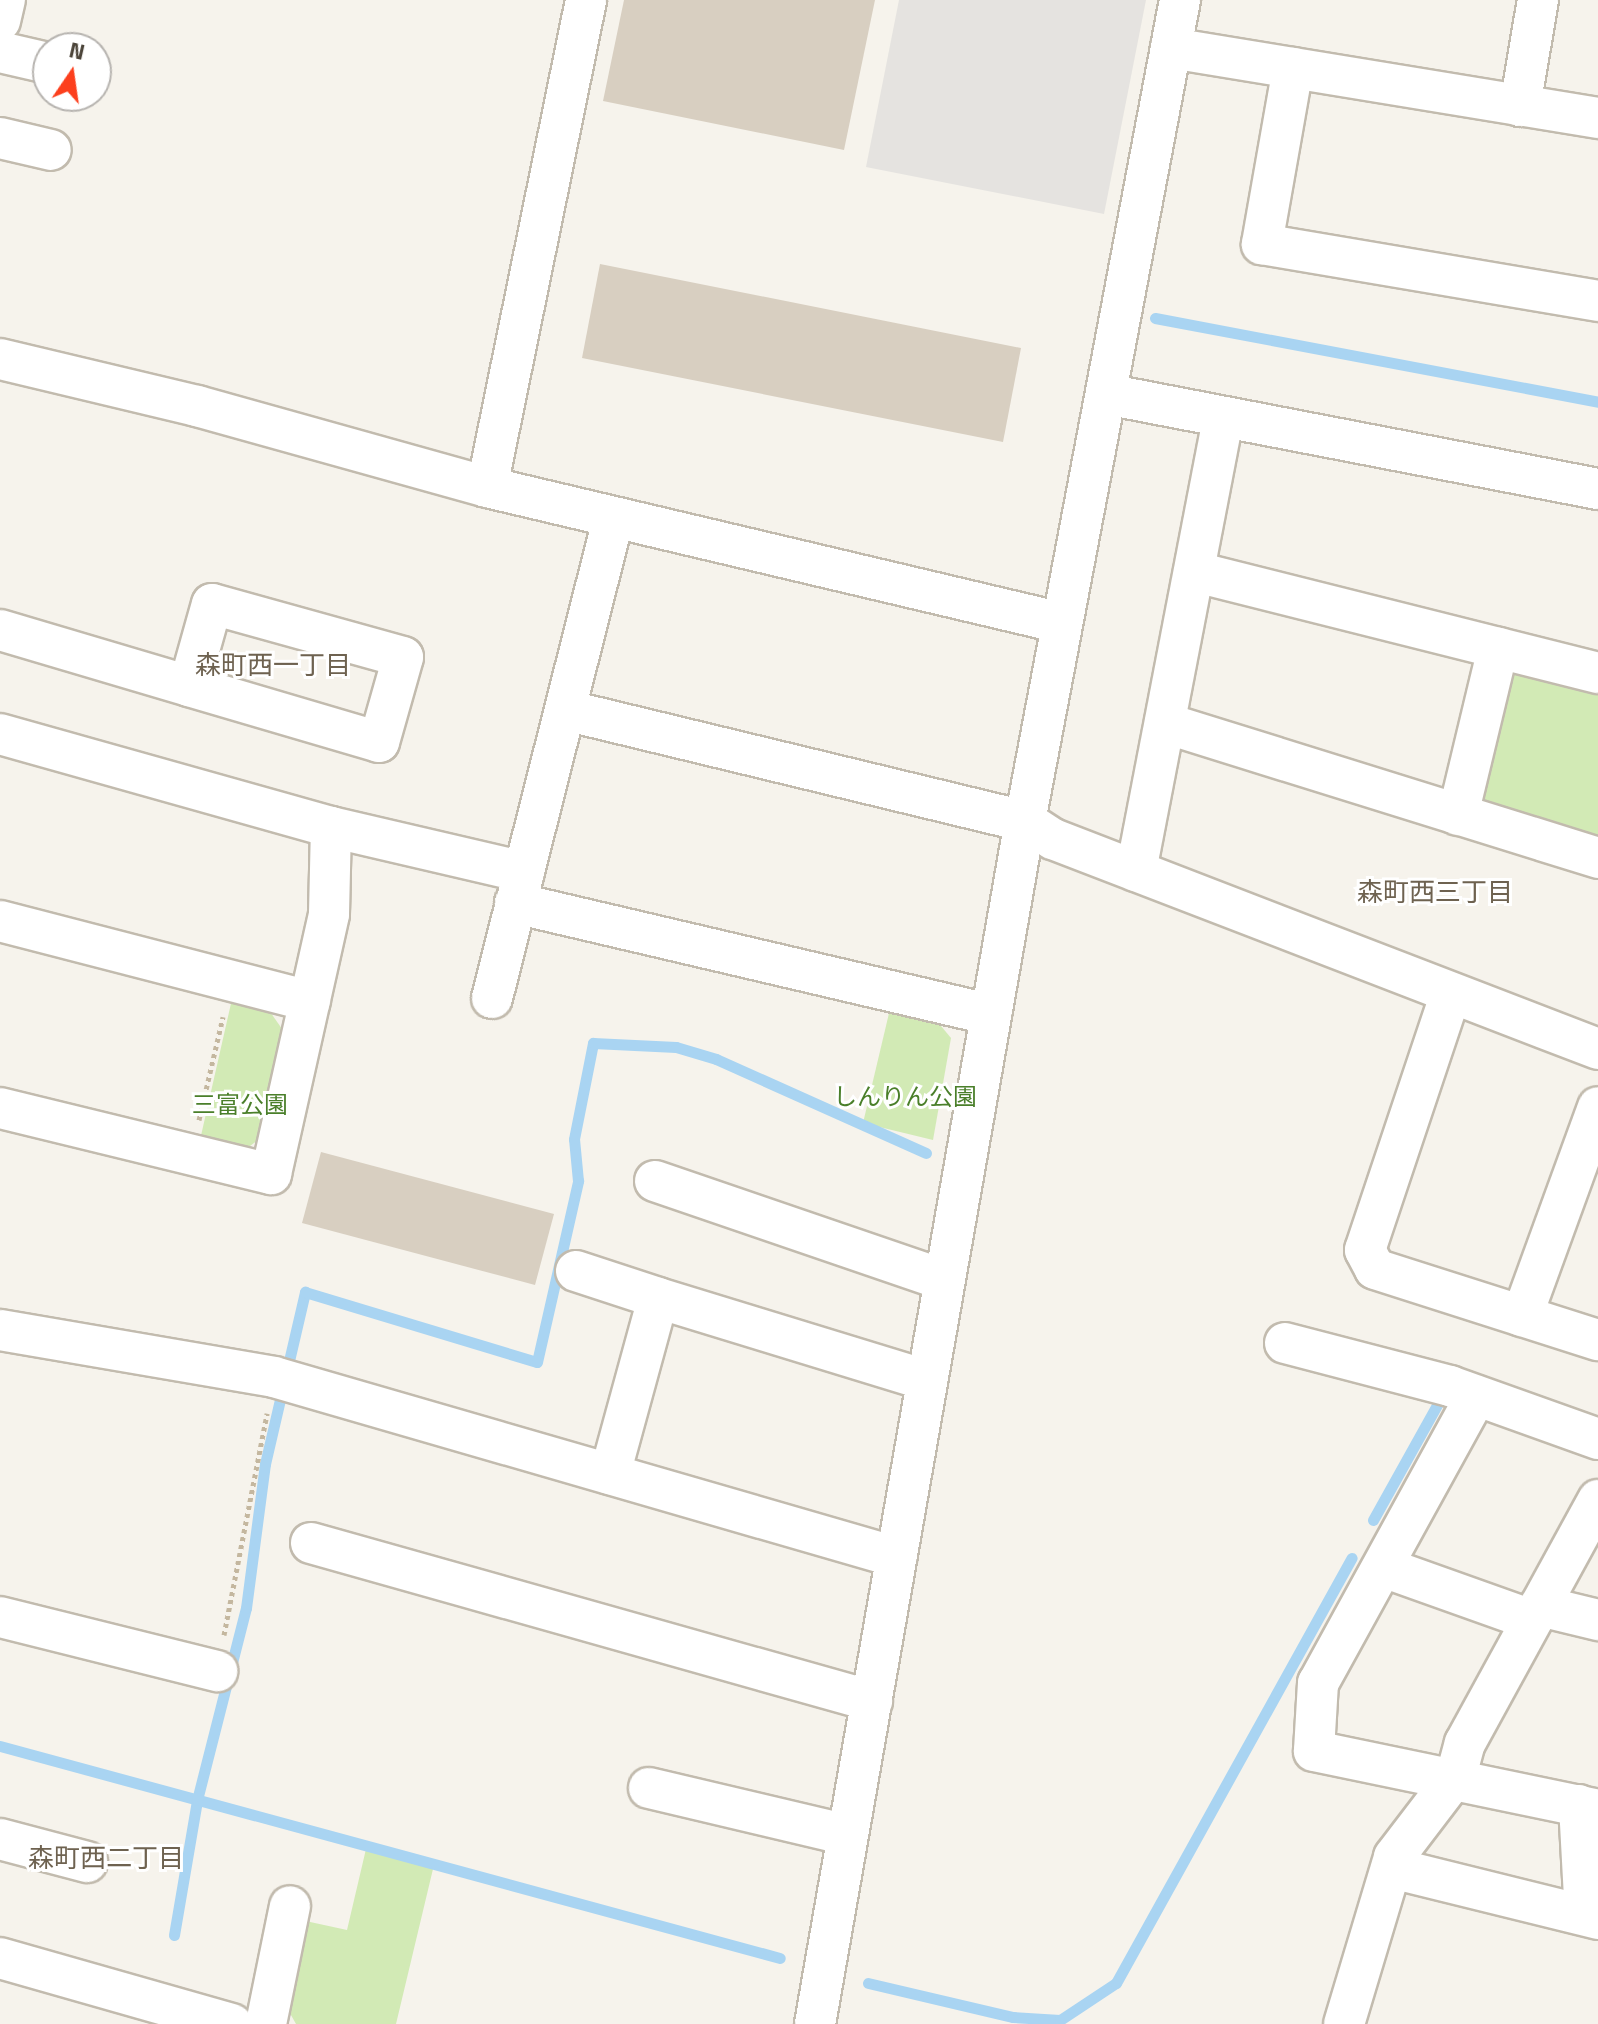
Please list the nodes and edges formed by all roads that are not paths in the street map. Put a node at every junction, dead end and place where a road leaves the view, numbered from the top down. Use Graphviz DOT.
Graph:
graph roads {
  1 [pos="586,0"];
  2 [pos="1180,0"];
  3 [pos="1538,0"];
  4 [pos="1171,48"];
  5 [pos="0,52"];
  6 [pos="32,59"];
  7 [pos="1293,68"];
  8 [pos="1520,106"];
  9 [pos="1598,118"];
  10 [pos="0,138"];
  11 [pos="51,150"];
  12 [pos="1598,301"];
  13 [pos="0,359"];
  14 [pos="1106,394"];
  15 [pos="1223,421"];
  16 [pos="487,487"];
  17 [pos="1598,489"];
  18 [pos="614,517"];
  19 [pos="1196,572"];
  20 [pos="1062,623"];
  21 [pos="0,630"];
  22 [pos="1498,648"];
  23 [pos="1598,673"];
  24 [pos="189,686"];
  25 [pos="565,710"];
  26 [pos="1165,723"];
  27 [pos="0,734"];
  28 [pos="1458,815"];
  29 [pos="1025,821"];
  30 [pos="331,827"];
  31 [pos="1598,858"];
  32 [pos="1136,871"];
  33 [pos="520,888"];
  34 [pos="0,921"];
  35 [pos="1451,993"];
  36 [pos="492,998"];
  37 [pos="310,1001"];
  38 [pos="991,1015"];
  39 [pos="1598,1049"];
  40 [pos="1598,1107"];
  41 [pos="0,1108"];
  42 [pos="655,1181"];
  43 [pos="576,1271"];
  44 [pos="944,1280"];
  45 [pos="658,1298"];
  46 [pos="1522,1316"];
  47 [pos="0,1330"];
  48 [pos="1598,1340"];
  49 [pos="1285,1343"];
  50 [pos="927,1380"];
  51 [pos="1476,1396"];
  52 [pos="1598,1439"];
  53 [pos="610,1474"];
  54 [pos="1596,1508"];
  55 [pos="338,1538"];
  56 [pos="896,1557"];
  57 [pos="1383,1567"];
  58 [pos="1536,1613"];
  59 [pos="0,1617"];
  60 [pos="1598,1620"];
  61 [pos="217,1671"];
  62 [pos="872,1701"];
  63 [pos="1456,1776"];
  64 [pos="649,1788"];
  65 [pos="1589,1808"];
  66 [pos="848,1835"];
  67 [pos="0,1839"];
  68 [pos="87,1862"];
  69 [pos="1392,1868"];
  70 [pos="290,1906"];
  71 [pos="1591,1917"];
  72 [pos="0,1958"];
  73 [pos="232,2024"];
  74 [pos="266,2024"];
  75 [pos="815,2024"];
  76 [pos="1344,2024"];
  1 -- 16 [label="street"];
  2 -- 4 [label="street"];
  3 -- 8 [label="street"];
  4 -- 7 [label="street"];
  4 -- 14 [label="street"];
  5 -- 6 [label="street"];
  7 -- 8 [label="street"];
  7 -- 12 [label="street"];
  8 -- 9 [label="street"];
  10 -- 11 [label="street"];
  13 -- 16 [label="street"];
  14 -- 15 [label="street"];
  14 -- 20 [label="street"];
  15 -- 17 [label="street"];
  15 -- 19 [label="street"];
  16 -- 18 [label="street"];
  18 -- 20 [label="street"];
  18 -- 25 [label="street"];
  19 -- 22 [label="street"];
  19 -- 26 [label="street"];
  20 -- 29 [label="street"];
  21 -- 24 [label="street"];
  22 -- 23 [label="street"];
  22 -- 28 [label="street"];
  24 -- 24 [label="street"];
  25 -- 29 [label="street"];
  25 -- 33 [label="street"];
  26 -- 28 [label="street"];
  26 -- 32 [label="street"];
  27 -- 30 [label="street"];
  28 -- 31 [label="street"];
  29 -- 32 [label="street"];
  29 -- 38 [label="street"];
  30 -- 33 [label="street"];
  30 -- 37 [label="street"];
  32 -- 35 [label="street"];
  33 -- 36 [label="street"];
  33 -- 38 [label="street"];
  34 -- 37 [label="street"];
  35 -- 39 [label="street"];
  35 -- 46 [label="street"];
  37 -- 41 [label="street"];
  38 -- 44 [label="street"];
  40 -- 46 [label="street"];
  42 -- 44 [label="street"];
  43 -- 45 [label="street"];
  44 -- 50 [label="street"];
  45 -- 50 [label="street"];
  45 -- 53 [label="street"];
  46 -- 48 [label="street"];
  47 -- 53 [label="street"];
  49 -- 51 [label="street"];
  50 -- 56 [label="street"];
  51 -- 52 [label="street"];
  51 -- 57 [label="street"];
  53 -- 56 [label="street"];
  54 -- 58 [label="street"];
  55 -- 62 [label="street"];
  56 -- 62 [label="street"];
  57 -- 58 [label="street"];
  57 -- 63 [label="street"];
  58 -- 60 [label="street"];
  58 -- 63 [label="street"];
  59 -- 61 [label="street"];
  62 -- 66 [label="street"];
  63 -- 65 [label="street"];
  63 -- 69 [label="street"];
  64 -- 66 [label="street"];
  65 -- 71 [label="street"];
  66 -- 75 [label="street"];
  67 -- 68 [label="street"];
  69 -- 71 [label="street"];
  69 -- 76 [label="street"];
  70 -- 74 [label="street"];
  72 -- 73 [label="street"];
}
